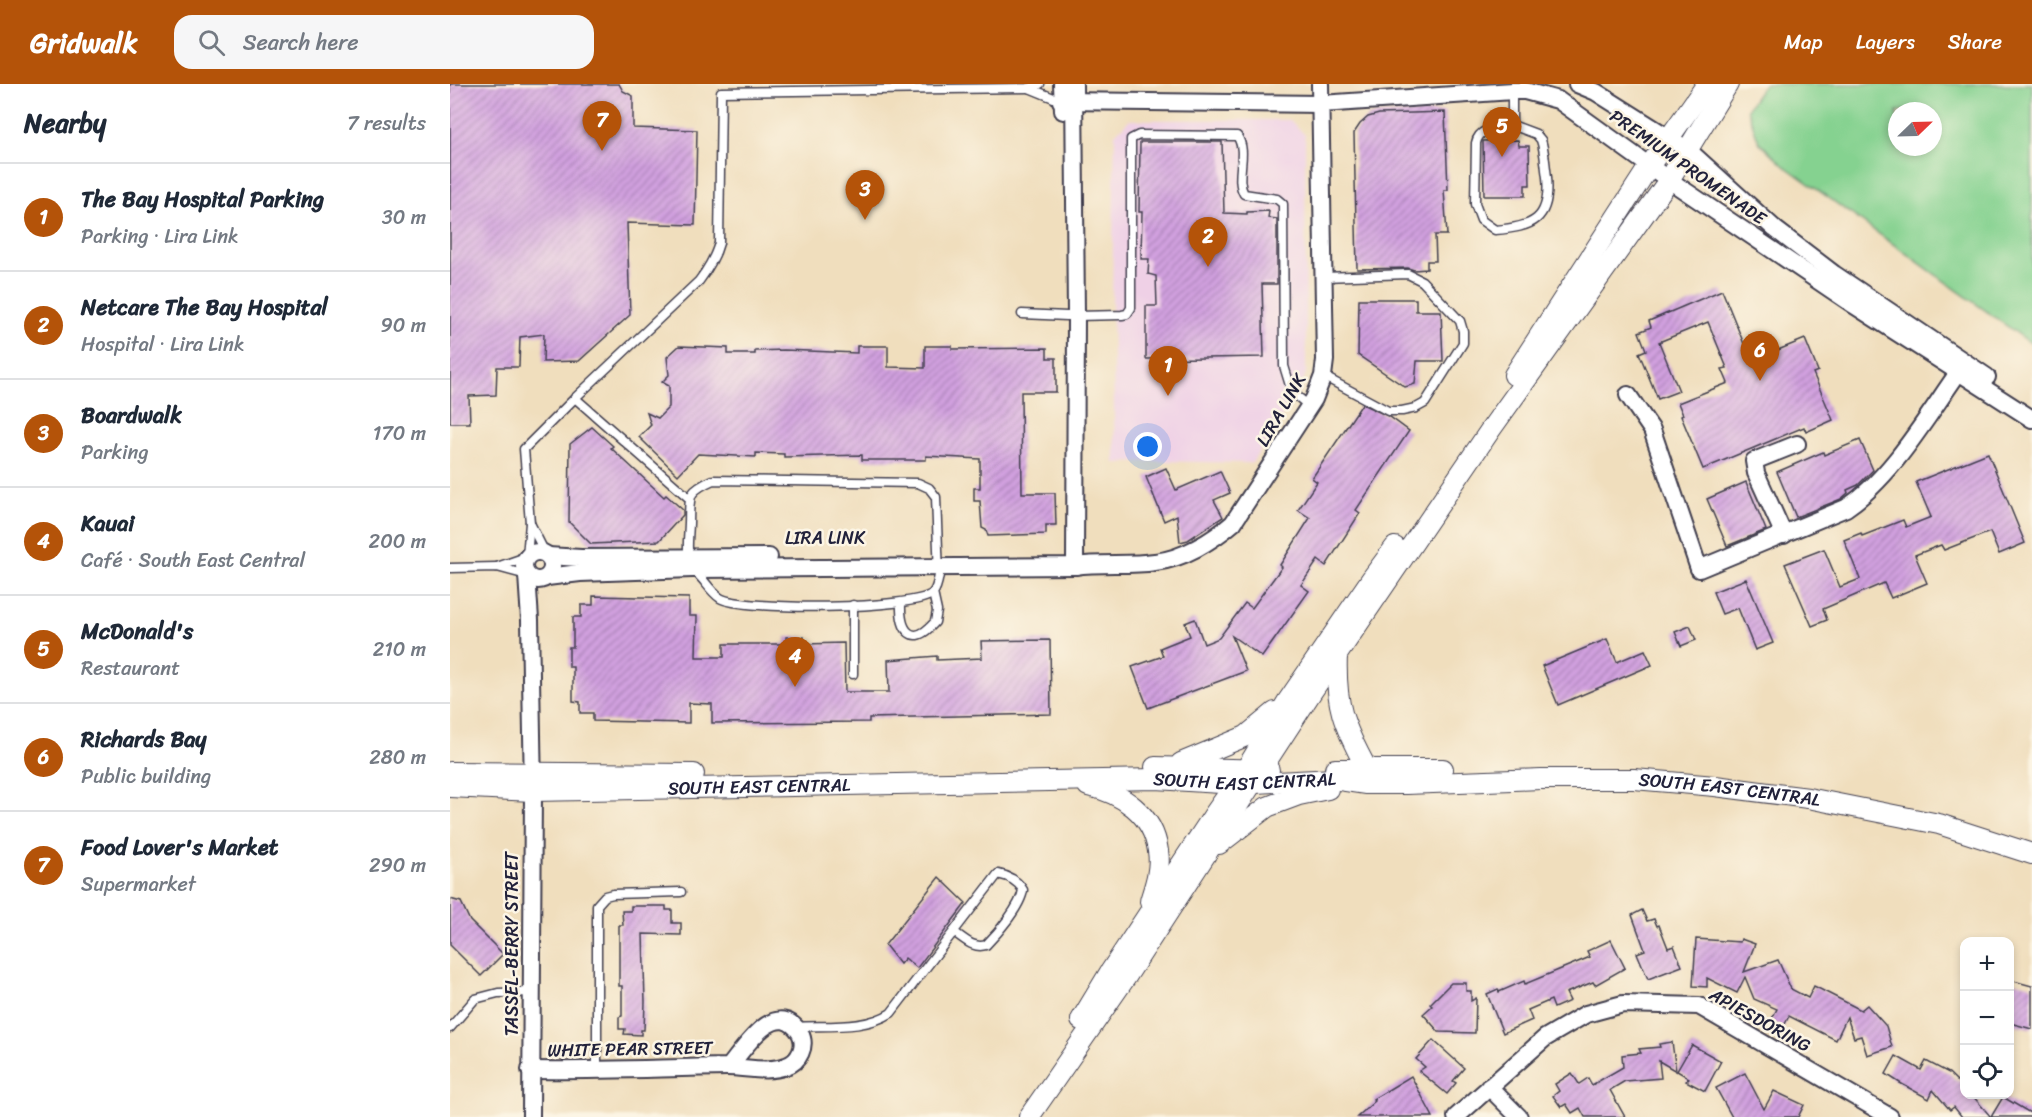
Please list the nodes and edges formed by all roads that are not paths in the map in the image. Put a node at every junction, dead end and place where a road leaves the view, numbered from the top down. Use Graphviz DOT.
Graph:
graph roads {
  1 [pos="1040,84"];
  2 [pos="1062,84"];
  3 [pos="1074,84"];
  4 [pos="1320,84"];
  5 [pos="1577,84"];
  6 [pos="1707,84"];
  7 [pos="1728,84"];
  8 [pos="1511,87"];
  9 [pos="1029,88"];
  10 [pos="1068,101"];
  11 [pos="1321,104"];
  12 [pos="1512,125"];
  13 [pos="1670,138"];
  14 [pos="1688,150"];
  15 [pos="1650,165"];
  16 [pos="1669,180"];
  17 [pos="1324,277"];
  18 [pos="1022,314"];
  19 [pos="1072,316"];
  20 [pos="1962,367"];
  21 [pos="1323,376"];
  22 [pos="1628,395"];
  23 [pos="575,398"];
  24 [pos="1309,406"];
  25 [pos="2032,408"];
  26 [pos="2032,419"];
  27 [pos="1797,444"];
  28 [pos="689,498"];
  29 [pos="530,523"];
  30 [pos="1784,536"];
  31 [pos="547,555"];
  32 [pos="526,557"];
  33 [pos="1070,561"];
  34 [pos="938,562"];
  35 [pos="689,563"];
  36 [pos="450,567"];
  37 [pos="497,567"];
  38 [pos="526,575"];
  39 [pos="546,578"];
  40 [pos="933,593"];
  41 [pos="901,603"];
  42 [pos="853,605"];
  43 [pos="530,620"];
  44 [pos="1337,654"];
  45 [pos="853,674"];
  46 [pos="1287,702"];
  47 [pos="1173,766"];
  48 [pos="450,772"];
  49 [pos="1249,776"];
  50 [pos="1366,776"];
  51 [pos="532,781"];
  52 [pos="1062,782"];
  53 [pos="450,787"];
  54 [pos="2032,843"];
  55 [pos="1208,852"];
  56 [pos="2032,854"];
  57 [pos="681,892"];
  58 [pos="1144,921"];
  59 [pos="955,933"];
  60 [pos="532,992"];
  61 [pos="450,1010"];
  62 [pos="458,1019"];
  63 [pos="796,1027"];
  64 [pos="450,1028"];
  65 [pos="729,1067"];
  66 [pos="530,1070"];
  67 [pos="597,1071"];
  68 [pos="1489,1087"];
  69 [pos="531,1117"];
  70 [pos="1022,1117"];
  71 [pos="1029,1117"];
  72 [pos="1456,1117"];
  73 [pos="1519,1117"];
  74 [pos="1890,1117"];
  1 -- 9 [label="lane"];
  2 -- 10 [label="street"];
  3 -- 10 [label="street"];
  4 -- 11 [label="street, LIRA LINK"];
  5 -- 13 [label="street, PREMIUM PROMENADE"];
  6 -- 13 [label="street"];
  7 -- 14 [label="street"];
  8 -- 11 [label="street, PREMIUM PROMENADE"];
  8 -- 12 [label="lane"];
  8 -- 15 [label="street, PREMIUM PROMENADE"];
  9 -- 10 [label="lane"];
  9 -- 23 [label="lane"];
  10 -- 11 [label="street, PREMIUM PROMENADE"];
  10 -- 19 [label="street"];
  11 -- 17 [label="street, LIRA LINK"];
  12 -- 12 [label="lane"];
  13 -- 14 [label="street, PREMIUM PROMENADE"];
  13 -- 15 [label="street"];
  14 -- 16 [label="street"];
  14 -- 20 [label="street, PREMIUM PROMENADE"];
  15 -- 16 [label="street, PREMIUM PROMENADE"];
  15 -- 46 [label="street"];
  16 -- 20 [label="street, PREMIUM PROMENADE"];
  16 -- 44 [label="street"];
  17 -- 21 [label="street, LIRA LINK"];
  17 -- 21 [label="lane"];
  18 -- 19 [label="lane"];
  19 -- 24 [label="lane"];
  19 -- 33 [label="street"];
  19 -- 33 [label="street"];
  20 -- 25 [label="street, PREMIUM PROMENADE"];
  20 -- 26 [label="street, PREMIUM PROMENADE"];
  20 -- 30 [label="street"];
  21 -- 24 [label="street, LIRA LINK"];
  22 -- 30 [label="street"];
  23 -- 28 [label="lane"];
  23 -- 29 [label="lane"];
  24 -- 33 [label="street, LIRA LINK"];
  27 -- 30 [label="street"];
  28 -- 34 [label="lane"];
  28 -- 35 [label="lane"];
  29 -- 31 [label="lane"];
  29 -- 32 [label="lane"];
  31 -- 32 [label="street"];
  31 -- 35 [label="street, LIRA LINK"];
  31 -- 39 [label="street"];
  32 -- 37 [label="lane"];
  32 -- 38 [label="street"];
  33 -- 34 [label="street, LIRA LINK"];
  34 -- 35 [label="street, LIRA LINK"];
  34 -- 40 [label="lane"];
  35 -- 39 [label="street, LIRA LINK"];
  35 -- 42 [label="lane"];
  36 -- 37 [label="lane"];
  37 -- 38 [label="lane"];
  38 -- 39 [label="street"];
  38 -- 43 [label="street"];
  39 -- 43 [label="street"];
  40 -- 41 [label="lane"];
  40 -- 41 [label="lane"];
  41 -- 42 [label="lane"];
  42 -- 45 [label="lane"];
  43 -- 51 [label="street"];
  44 -- 49 [label="street"];
  44 -- 50 [label="street"];
  46 -- 47 [label="street"];
  46 -- 49 [label="street"];
  47 -- 49 [label="street, SOUTH EAST CENTRAL"];
  47 -- 51 [label="street, SOUTH EAST CENTRAL"];
  48 -- 51 [label="street, SOUTH EAST CENTRAL"];
  49 -- 50 [label="street, SOUTH EAST CENTRAL"];
  49 -- 52 [label="street, SOUTH EAST CENTRAL"];
  49 -- 55 [label="street"];
  49 -- 58 [label="street"];
  50 -- 54 [label="street, SOUTH EAST CENTRAL"];
  50 -- 55 [label="street"];
  50 -- 56 [label="street, SOUTH EAST CENTRAL"];
  51 -- 52 [label="street, SOUTH EAST CENTRAL"];
  51 -- 53 [label="street, SOUTH EAST CENTRAL"];
  51 -- 60 [label="street, TASSEL-BERRY STREET"];
  52 -- 58 [label="street"];
  55 -- 71 [label="street"];
  57 -- 67 [label="lane"];
  58 -- 70 [label="street"];
  59 -- 59 [label="lane"];
  59 -- 63 [label="lane"];
  60 -- 62 [label="lane"];
  60 -- 66 [label="street, TASSEL-BERRY STREET"];
  61 -- 62 [label="lane"];
  62 -- 64 [label="lane"];
  63 -- 65 [label="street, WHITE PEAR STREET"];
  63 -- 65 [label="street, WHITE PEAR STREET"];
  65 -- 67 [label="street, WHITE PEAR STREET"];
  66 -- 67 [label="street, WHITE PEAR STREET"];
  66 -- 69 [label="street, TASSEL-BERRY STREET"];
  68 -- 72 [label="street, APIESDORING"];
  68 -- 73 [label="street"];
  68 -- 74 [label="street, APIESDORING"];
}
